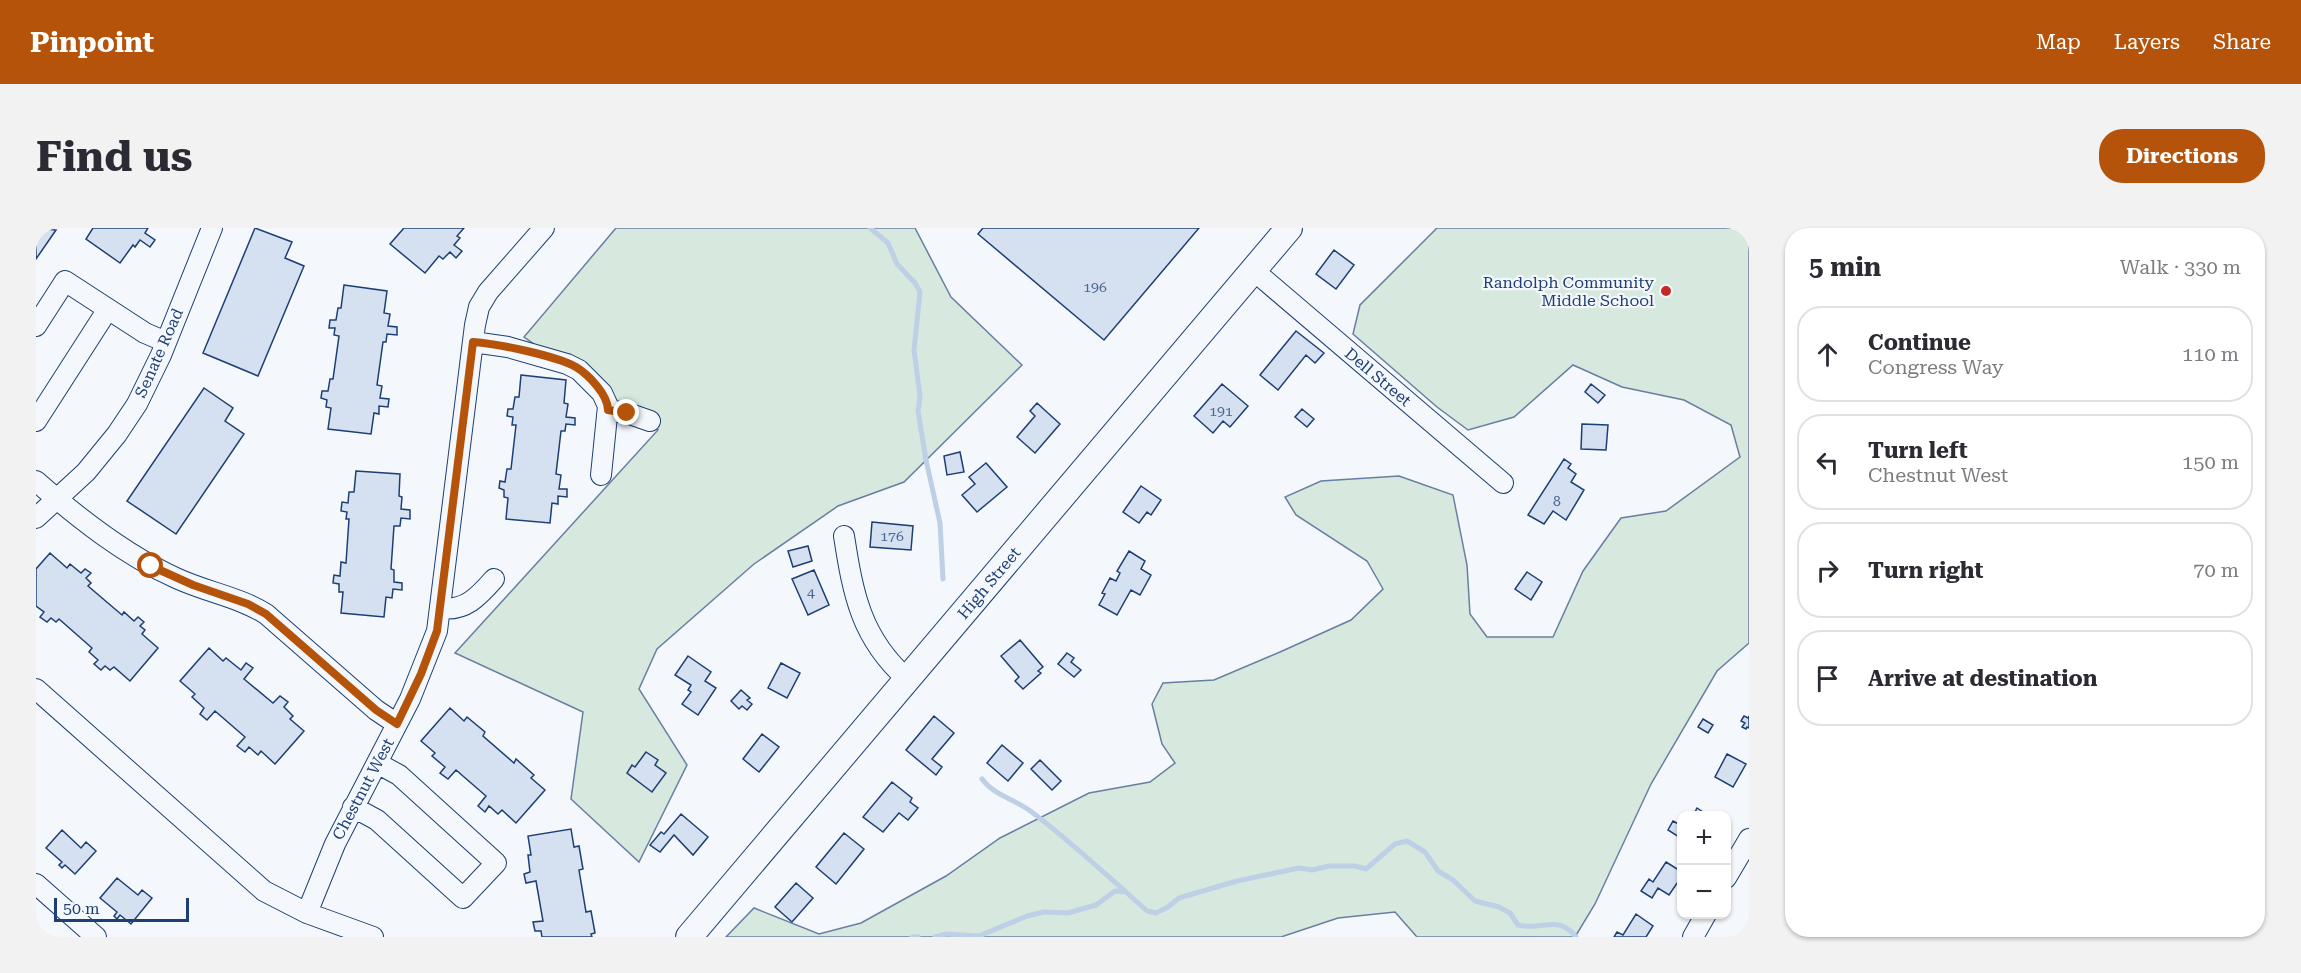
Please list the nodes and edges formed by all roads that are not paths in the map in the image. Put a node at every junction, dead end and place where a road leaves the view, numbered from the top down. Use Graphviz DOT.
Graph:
graph roads {
  1 [pos="212,228"];
  2 [pos="544,228"];
  3 [pos="1288,228"];
  4 [pos="1253,270"];
  5 [pos="108,309"];
  6 [pos="36,326"];
  7 [pos="166,342"];
  8 [pos="473,342"];
  9 [pos="608,410"];
  10 [pos="36,421"];
  11 [pos="650,421"];
  12 [pos="601,475"];
  13 [pos="36,481"];
  14 [pos="1503,483"];
  15 [pos="57,500"];
  16 [pos="36,518"];
  17 [pos="844,536"];
  18 [pos="494,579"];
  19 [pos="440,608"];
  20 [pos="907,679"];
  21 [pos="36,689"];
  22 [pos="397,724"];
  23 [pos="377,763"];
  24 [pos="353,807"];
  25 [pos="1749,839"];
  26 [pos="1731,870"];
  27 [pos="36,884"];
  28 [pos="307,913"];
  29 [pos="1704,919"];
  30 [pos="96,937"];
  31 [pos="373,937"];
  32 [pos="689,937"];
  33 [pos="1693,937"];
  1 -- 7 [label="street, Senate Road"];
  2 -- 8 [label="street, Chestnut West"];
  3 -- 4 [label="main road, High Street"];
  4 -- 14 [label="street, Dell Street"];
  4 -- 20 [label="main road, High Street"];
  5 -- 6 [label="street"];
  5 -- 7 [label="street"];
  5 -- 10 [label="street"];
  7 -- 15 [label="street, Senate Road"];
  8 -- 9 [label="street"];
  8 -- 19 [label="street, Chestnut West"];
  9 -- 11 [label="street"];
  9 -- 12 [label="street"];
  13 -- 15 [label="street"];
  15 -- 16 [label="street, Senate Road"];
  15 -- 22 [label="street"];
  17 -- 20 [label="street"];
  18 -- 19 [label="street"];
  19 -- 22 [label="street, Chestnut West"];
  20 -- 32 [label="main road, High Street"];
  21 -- 28 [label="street"];
  22 -- 23 [label="street, Chestnut West"];
  23 -- 24 [label="street, Chestnut West"];
  23 -- 24 [label="street"];
  24 -- 28 [label="street, Chestnut West"];
  25 -- 26 [label="street"];
  27 -- 30 [label="street"];
  28 -- 31 [label="street"];
  29 -- 33 [label="street"];
}
